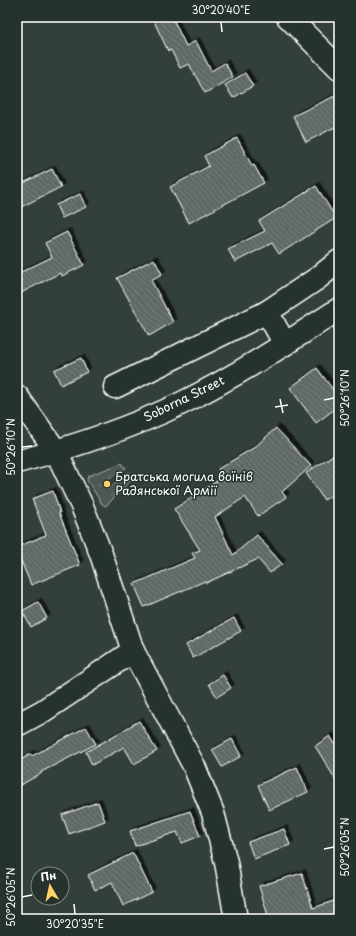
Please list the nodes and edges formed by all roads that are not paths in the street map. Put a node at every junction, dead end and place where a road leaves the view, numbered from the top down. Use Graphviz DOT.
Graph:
graph roads {
  1 [pos="288,17"];
  2 [pos="339,68"];
  3 [pos="339,261"];
  4 [pos="339,309"];
  5 [pos="267,312"];
  6 [pos="285,344"];
  7 [pos="115,387"];
  8 [pos="17,396"];
  9 [pos="56,451"];
  10 [pos="17,462"];
  11 [pos="133,651"];
  12 [pos="17,725"];
  13 [pos="236,919"];
  1 -- 2 [label="street"];
  3 -- 5 [label="street"];
  4 -- 6 [label="street, Soborna Street"];
  5 -- 6 [label="street"];
  5 -- 7 [label="street"];
  6 -- 9 [label="street, Soborna Street"];
  8 -- 9 [label="street"];
  9 -- 10 [label="street, Soborna Street"];
  9 -- 11 [label="street"];
  11 -- 12 [label="street"];
  11 -- 13 [label="street"];
}
